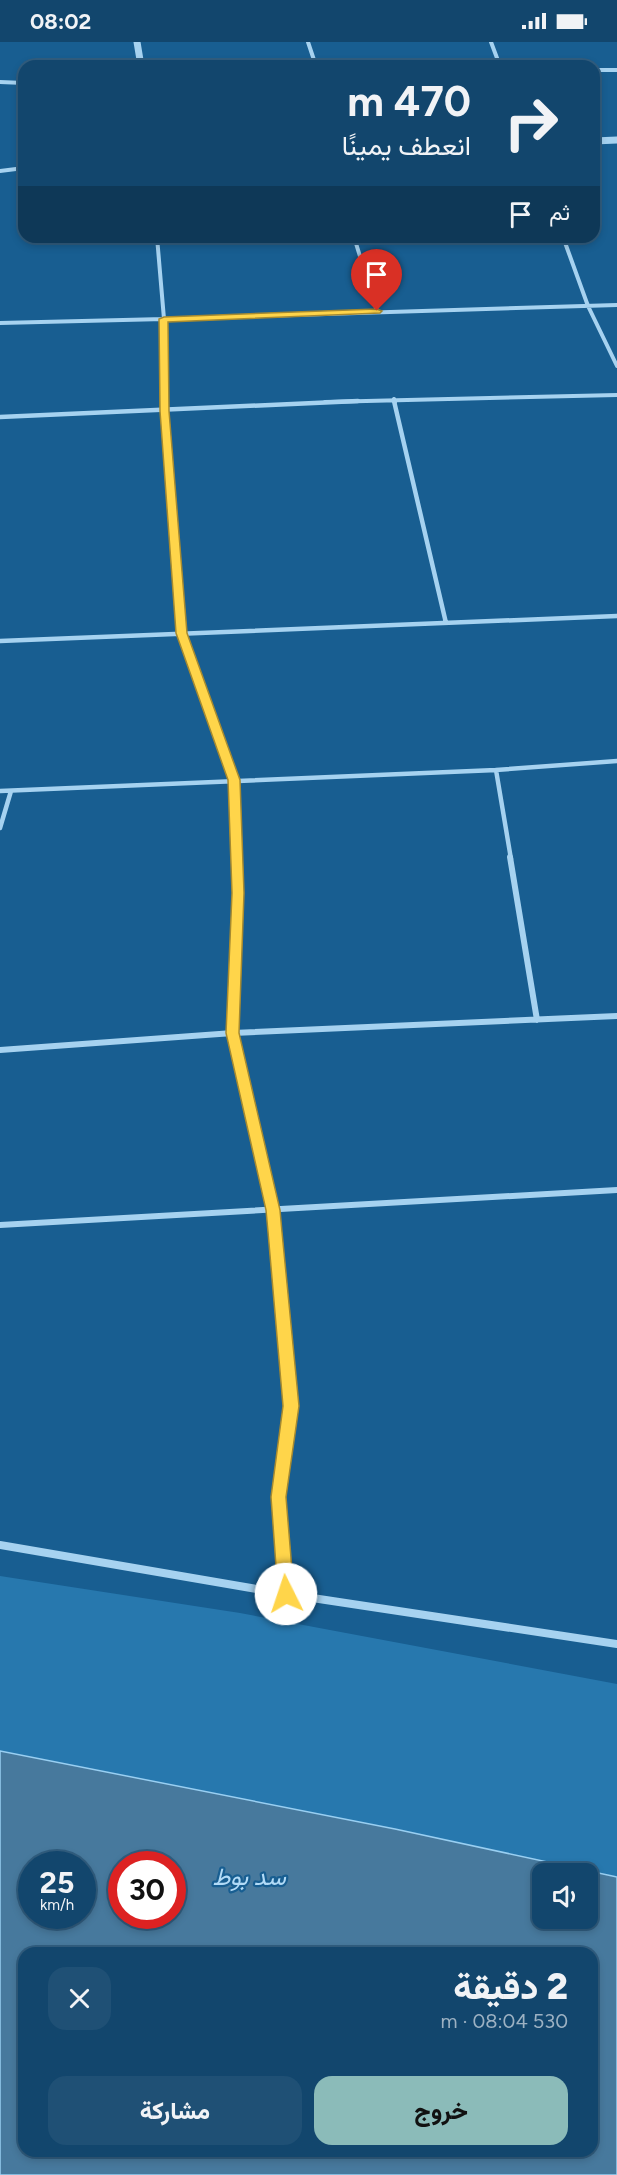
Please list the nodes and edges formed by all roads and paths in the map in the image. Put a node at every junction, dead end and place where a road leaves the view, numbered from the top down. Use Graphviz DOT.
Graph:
graph roads {
  1 [pos="137,42"];
  2 [pos="308,42"];
  3 [pos="491,42"];
  4 [pos="140,60"];
  5 [pos="314,60"];
  6 [pos="498,60"];
  7 [pos="600,70"];
  8 [pos="617,70"];
  9 [pos="0,82"];
  10 [pos="18,83"];
  11 [pos="617,140"];
  12 [pos="600,141"];
  13 [pos="18,169"];
  14 [pos="0,171"];
  15 [pos="158,243"];
  16 [pos="356,243"];
  17 [pos="565,243"];
  18 [pos="617,304"];
  19 [pos="588,306"];
  20 [pos="377,311"];
  21 [pos="164,319"];
  22 [pos="0,323"];
  23 [pos="617,366"];
  24 [pos="617,395"];
  25 [pos="394,399"];
  26 [pos="164,411"];
  27 [pos="0,417"];
  28 [pos="617,616"];
  29 [pos="446,623"];
  30 [pos="182,633"];
  31 [pos="0,641"];
  32 [pos="617,761"];
  33 [pos="496,770"];
  34 [pos="234,780"];
  35 [pos="0,791"];
  36 [pos="11,791"];
  37 [pos="0,828"];
  38 [pos="617,1016"];
  39 [pos="537,1020"];
  40 [pos="232,1033"];
  41 [pos="0,1050"];
  42 [pos="617,1190"];
  43 [pos="273,1210"];
  44 [pos="0,1225"];
  45 [pos="0,1545"];
  46 [pos="286,1594"];
  47 [pos="617,1644"];
  1 -- 4 [label="street"];
  2 -- 5 [label="street"];
  3 -- 6 [label="street"];
  7 -- 8 [label="street"];
  9 -- 10 [label="street"];
  11 -- 12 [label="street"];
  13 -- 14 [label="street"];
  15 -- 21 [label="street"];
  16 -- 20 [label="street"];
  17 -- 19 [label="street"];
  18 -- 19 [label="street"];
  19 -- 20 [label="street"];
  19 -- 23 [label="street"];
  20 -- 21 [label="street"];
  21 -- 22 [label="street"];
  21 -- 26 [label="street"];
  24 -- 25 [label="street"];
  25 -- 26 [label="street"];
  25 -- 29 [label="street"];
  26 -- 27 [label="street"];
  26 -- 30 [label="street"];
  28 -- 29 [label="street"];
  29 -- 30 [label="street"];
  30 -- 31 [label="street"];
  30 -- 34 [label="street"];
  32 -- 33 [label="street"];
  33 -- 34 [label="street"];
  33 -- 39 [label="street"];
  34 -- 36 [label="street"];
  34 -- 40 [label="street"];
  35 -- 36 [label="street"];
  36 -- 37 [label="street"];
  38 -- 39 [label="street"];
  39 -- 40 [label="street"];
  40 -- 41 [label="street"];
  40 -- 43 [label="street"];
  42 -- 43 [label="street"];
  43 -- 44 [label="street"];
  43 -- 46 [label="street"];
  45 -- 46 [label="street"];
  46 -- 47 [label="street"];
}
